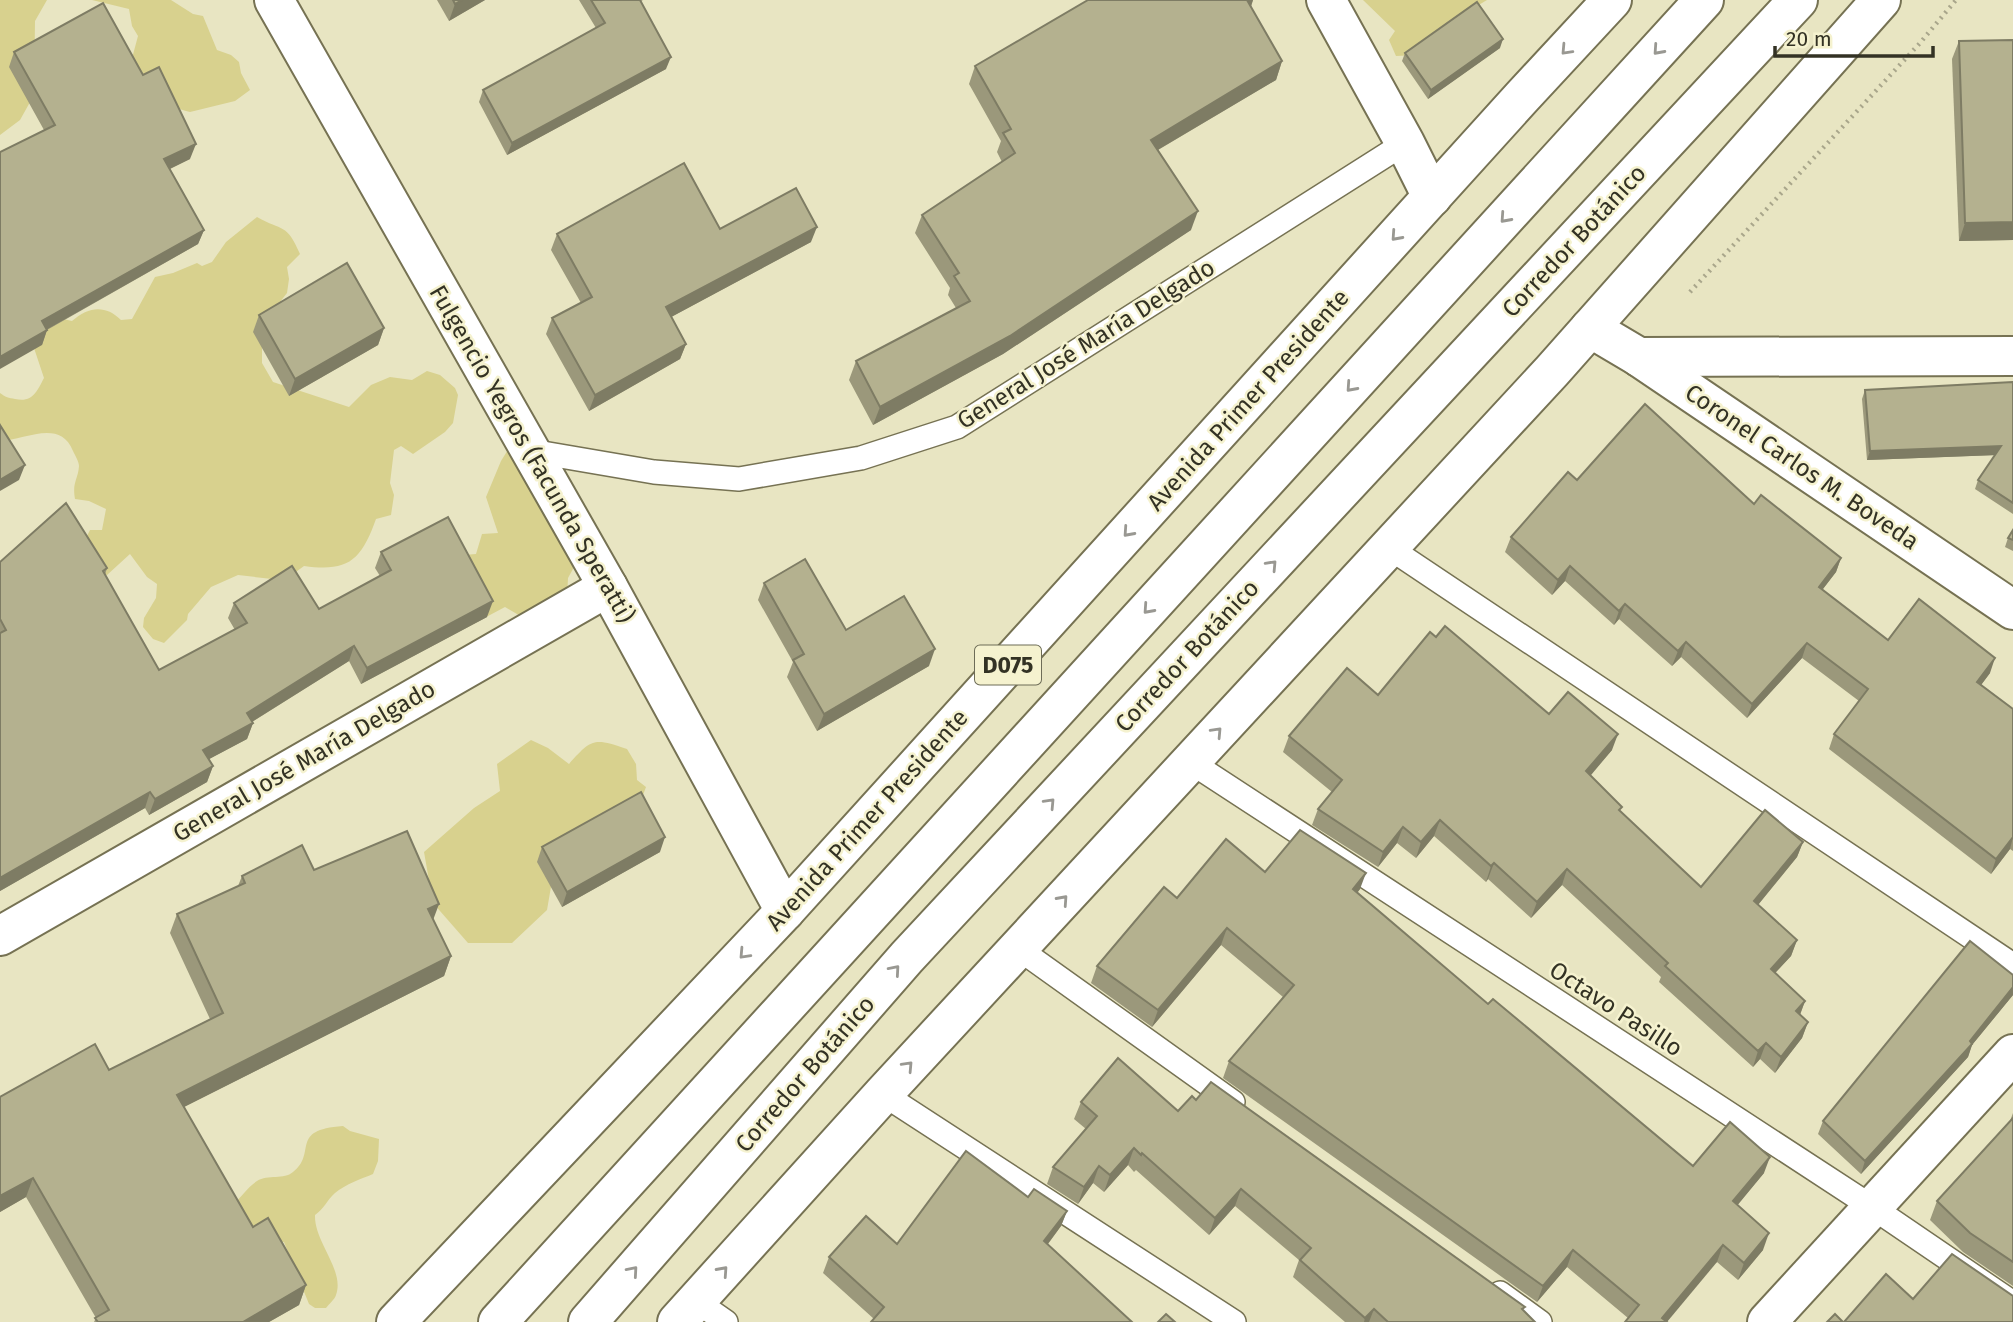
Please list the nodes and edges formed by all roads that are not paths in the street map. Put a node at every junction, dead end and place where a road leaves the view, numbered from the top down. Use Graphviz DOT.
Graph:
graph roads {
  1 [pos="274,0"];
  2 [pos="1326,0"];
  3 [pos="1612,0"];
  4 [pos="1704,0"];
  5 [pos="1798,0"];
  6 [pos="1881,0"];
  7 [pos="1405,143"];
  8 [pos="1432,197"];
  9 [pos="1590,328"];
  10 [pos="2013,356"];
  11 [pos="1639,357"];
  12 [pos="531,450"];
  13 [pos="1388,547"];
  14 [pos="608,587"];
  15 [pos="2013,610"];
  16 [pos="1189,761"];
  17 [pos="785,911"];
  18 [pos="0,936"];
  19 [pos="1019,949"];
  20 [pos="2013,965"];
  21 [pos="2013,1054"];
  22 [pos="883,1094"];
  23 [pos="1248,1113"];
  24 [pos="1872,1208"];
  25 [pos="1484,1282"];
  26 [pos="2013,1303"];
  27 [pos="700,1315"];
  28 [pos="396,1322"];
  29 [pos="498,1322"];
  30 [pos="588,1322"];
  31 [pos="1234,1322"];
  32 [pos="1540,1322"];
  33 [pos="1767,1322"];
  1 -- 12 [label="main road, Fulgencio Yegros (Facunda Speratti)"];
  2 -- 7 [label="main road"];
  3 -- 8 [label="main road, Avenida Primer Presidente / D075, one-way"];
  4 -- 29 [label="main road, D075, one-way"];
  30 -- 5 [label="main road, Corredor Botánico, one-way"];
  6 -- 9 [label="main road"];
  7 -- 8 [label="main road"];
  7 -- 12 [label="lane, General José María Delgado"];
  8 -- 17 [label="main road, Avenida Primer Presidente / D075, one-way"];
  9 -- 11 [label="main road, Coronel Carlos M. Boveda"];
  9 -- 13 [label="main road"];
  10 -- 11 [label="main road"];
  11 -- 15 [label="main road, Coronel Carlos M. Boveda"];
  12 -- 14 [label="main road, Fulgencio Yegros (Facunda Speratti)"];
  16 -- 13 [label="main road, one-way"];
  13 -- 20 [label="lane"];
  14 -- 17 [label="main road, Fulgencio Yegros (Facunda Speratti)"];
  14 -- 18 [label="main road, General José María Delgado"];
  19 -- 16 [label="main road, one-way"];
  16 -- 24 [label="lane, Octavo Pasillo"];
  17 -- 28 [label="main road, Avenida Primer Presidente / D075, one-way"];
  22 -- 19 [label="main road, one-way"];
  19 -- 23 [label="lane"];
  21 -- 24 [label="main road"];
  27 -- 22 [label="main road, one-way"];
  22 -- 31 [label="lane"];
  24 -- 26 [label="lane, Octavo Pasillo"];
  24 -- 33 [label="main road"];
  25 -- 32 [label="lane"];
}
